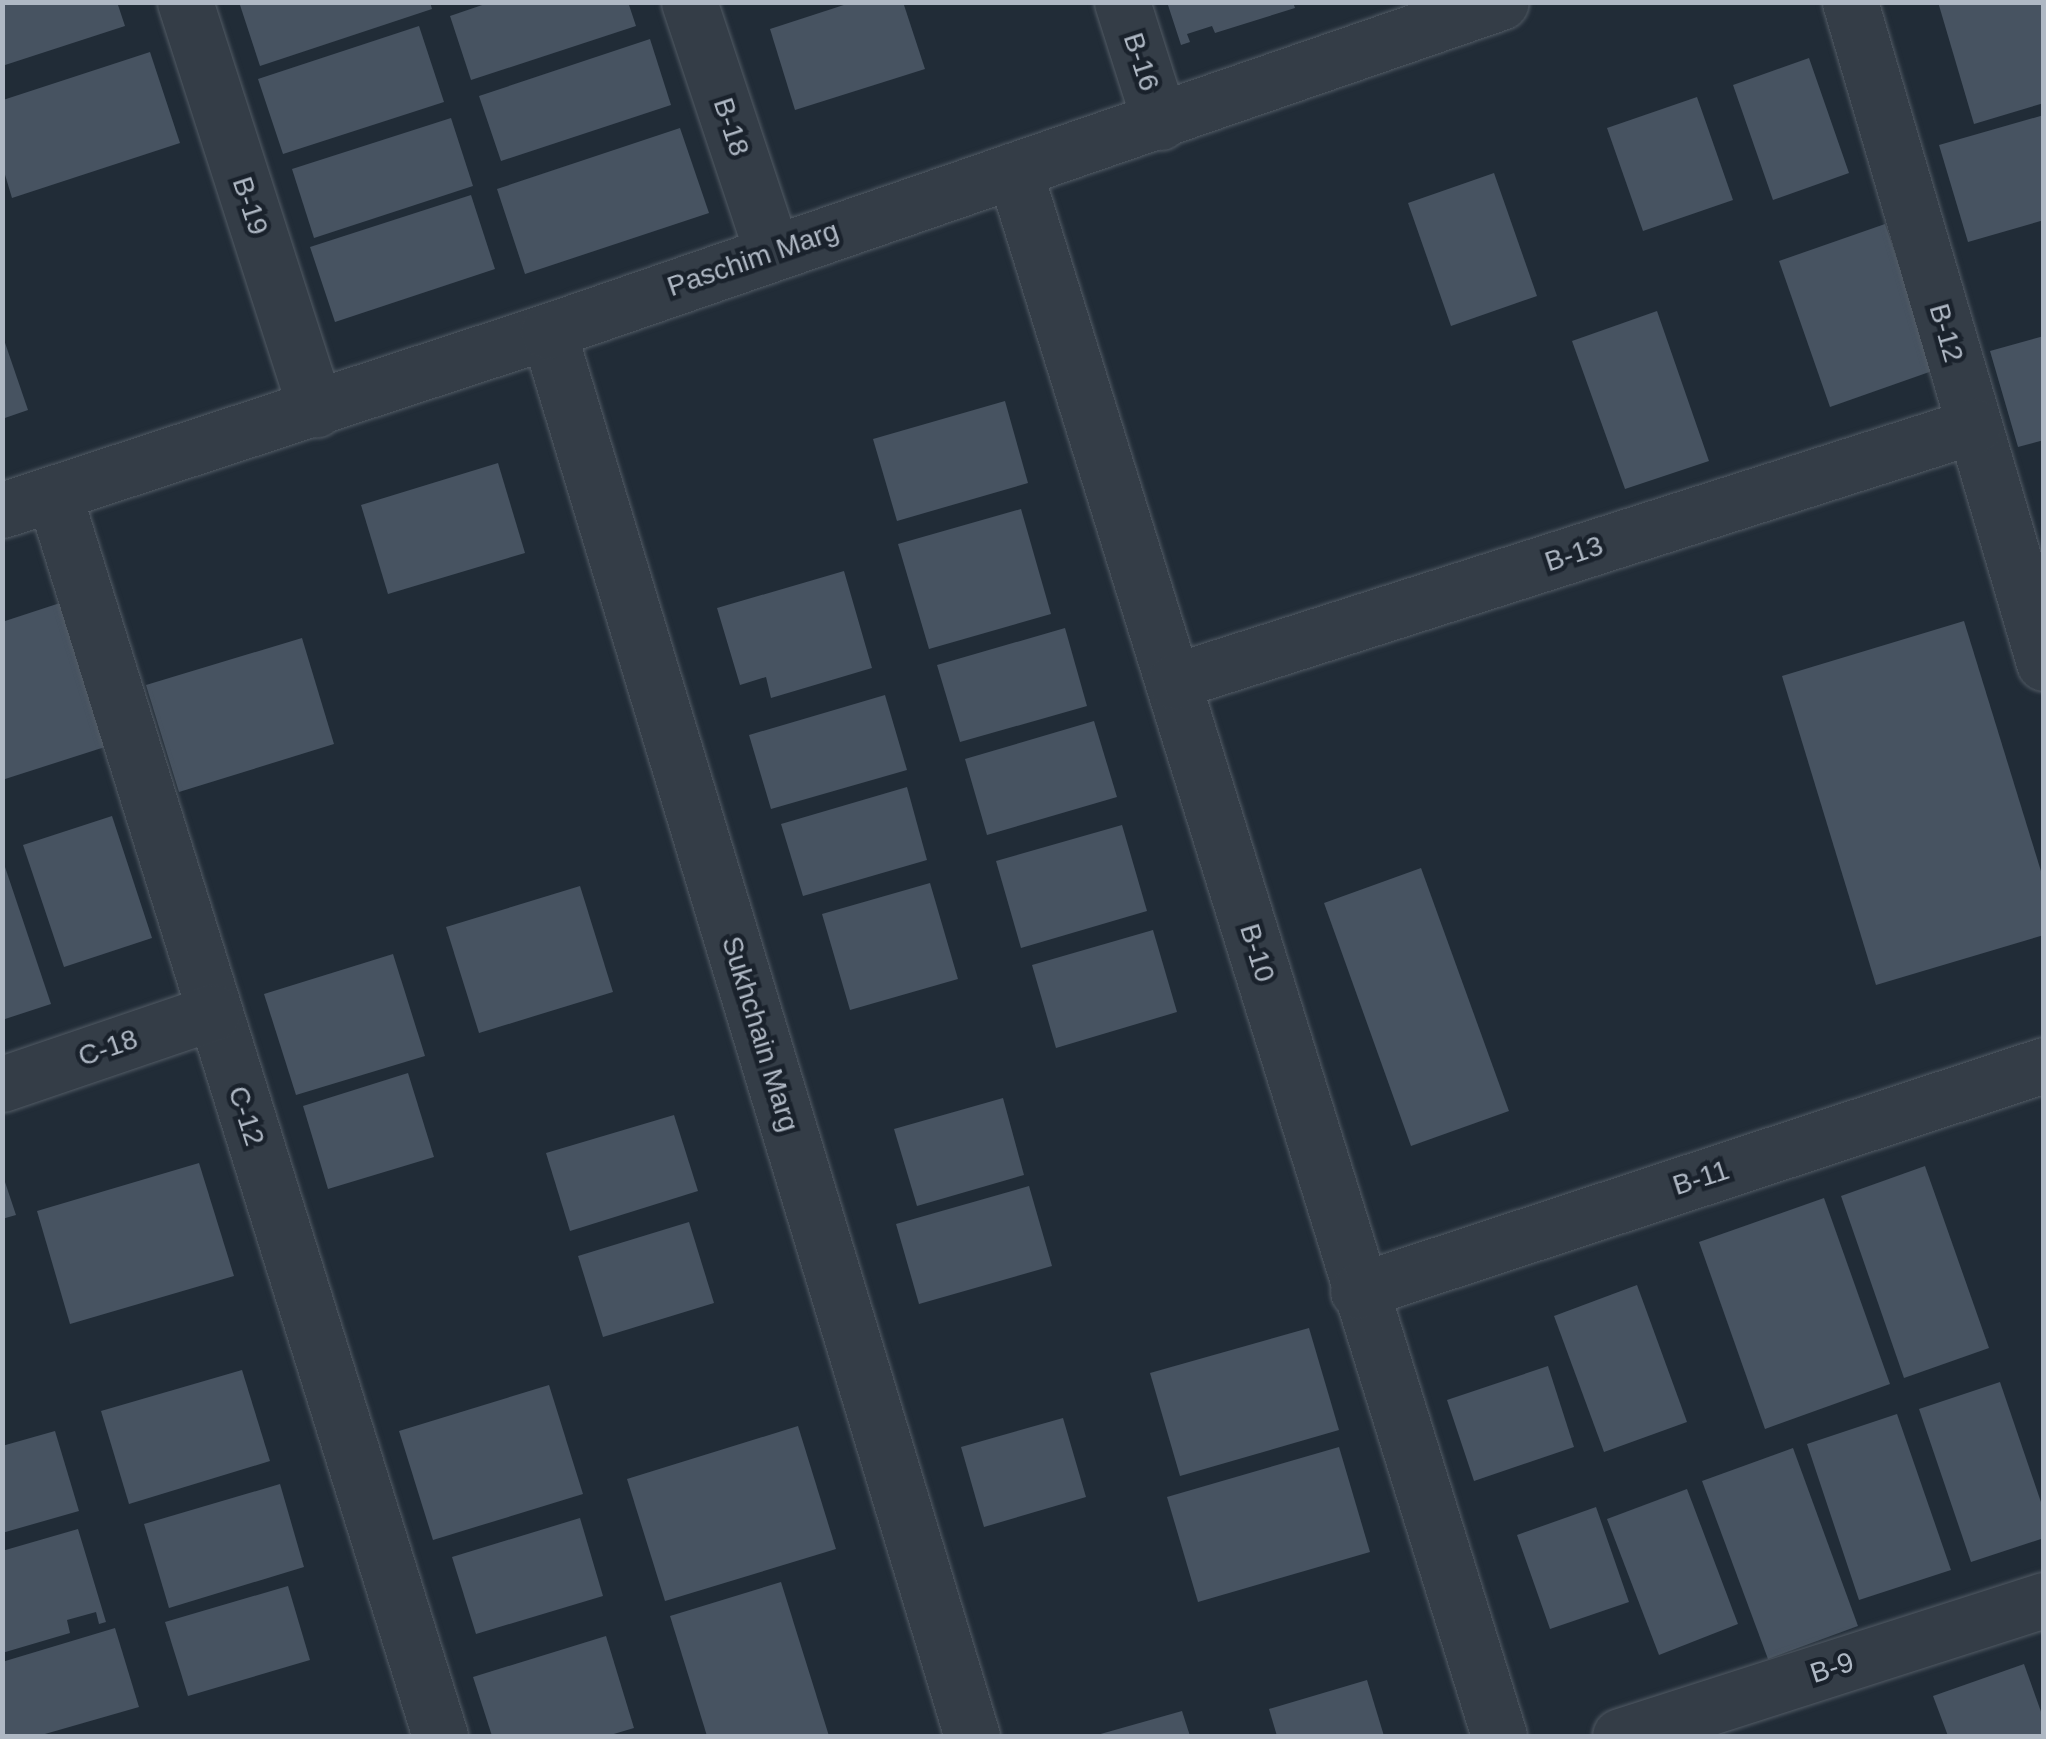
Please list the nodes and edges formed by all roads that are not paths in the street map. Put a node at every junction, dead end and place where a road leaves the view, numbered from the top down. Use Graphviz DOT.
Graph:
graph roads {
  1 [pos="185,2"];
  2 [pos="689,2"];
  3 [pos="1122,2"];
  4 [pos="1502,2"];
  5 [pos="1850,2"];
  6 [pos="1160,122"];
  7 [pos="1014,170"];
  8 [pos="772,252"];
  9 [pos="548,331"];
  10 [pos="316,408"];
  11 [pos="1973,426"];
  12 [pos="54,495"];
  13 [pos="2,510"];
  14 [pos="2044,663"];
  15 [pos="1175,681"];
  16 [pos="214,1012"];
  17 [pos="2044,1065"];
  18 [pos="2,1084"];
  19 [pos="1358,1290"];
  20 [pos="2044,1600"];
  21 [pos="440,1736"];
  22 [pos="972,1736"];
  23 [pos="1499,1736"];
  24 [pos="1620,1736"];
  1 -- 10 [label="street, B-19"];
  2 -- 8 [label="street, B-18"];
  3 -- 6 [label="street, B-16"];
  4 -- 6 [label="street, Paschim Marg"];
  5 -- 11 [label="street, B-12"];
  6 -- 7 [label="street, Paschim Marg"];
  7 -- 8 [label="street, Paschim Marg"];
  7 -- 15 [label="street, B-10"];
  8 -- 9 [label="street, Paschim Marg"];
  9 -- 10 [label="street, Paschim Marg"];
  9 -- 22 [label="street, Sukhchain Marg"];
  10 -- 12 [label="street, Paschim Marg"];
  11 -- 14 [label="street, B-12"];
  11 -- 15 [label="street, B-13"];
  12 -- 13 [label="street, Paschim Marg"];
  12 -- 16 [label="street, C-12"];
  15 -- 19 [label="street, B-10"];
  16 -- 18 [label="street, C-18"];
  16 -- 21 [label="street, C-12"];
  17 -- 19 [label="street, B-11"];
  19 -- 23 [label="street, B-10"];
  20 -- 24 [label="street, B-9"];
}
